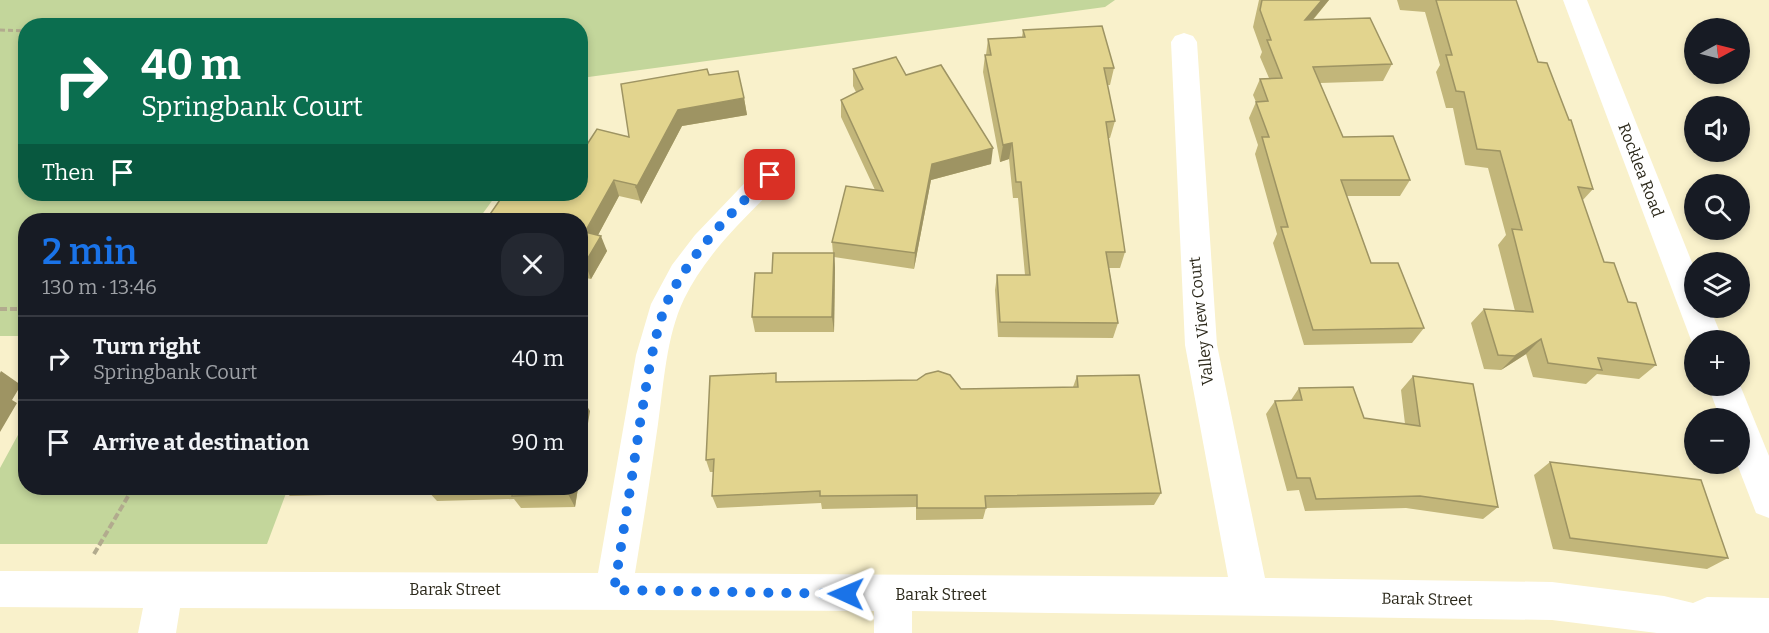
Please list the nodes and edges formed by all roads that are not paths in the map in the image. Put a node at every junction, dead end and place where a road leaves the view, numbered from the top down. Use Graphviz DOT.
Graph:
graph roads {
  1 [pos="1575,0"];
  2 [pos="1185,42"];
  3 [pos="770,175"];
  4 [pos="1703,330"];
  5 [pos="1750,452"];
  6 [pos="1769,501"];
  7 [pos="0,590"];
  8 [pos="165,590"];
  9 [pos="614,590"];
  10 [pos="893,594"];
  11 [pos="1250,595"];
  12 [pos="1664,615"];
  13 [pos="1769,616"];
  14 [pos="157,633"];
  15 [pos="893,633"];
  16 [pos="1735,633"];
  1 -- 4 [label="street, Rocklea Road"];
  2 -- 11 [label="street, Valley View Court"];
  3 -- 9 [label="street"];
  5 -- 6 [label="street"];
  7 -- 8 [label="street, Barak Street"];
  8 -- 9 [label="street, Barak Street"];
  8 -- 14 [label="street"];
  9 -- 10 [label="street, Barak Street"];
  10 -- 11 [label="street, Barak Street"];
  10 -- 15 [label="street"];
  11 -- 12 [label="street, Barak Street"];
  12 -- 13 [label="street, Barak Street"];
  12 -- 16 [label="street, Barak Street"];
}
